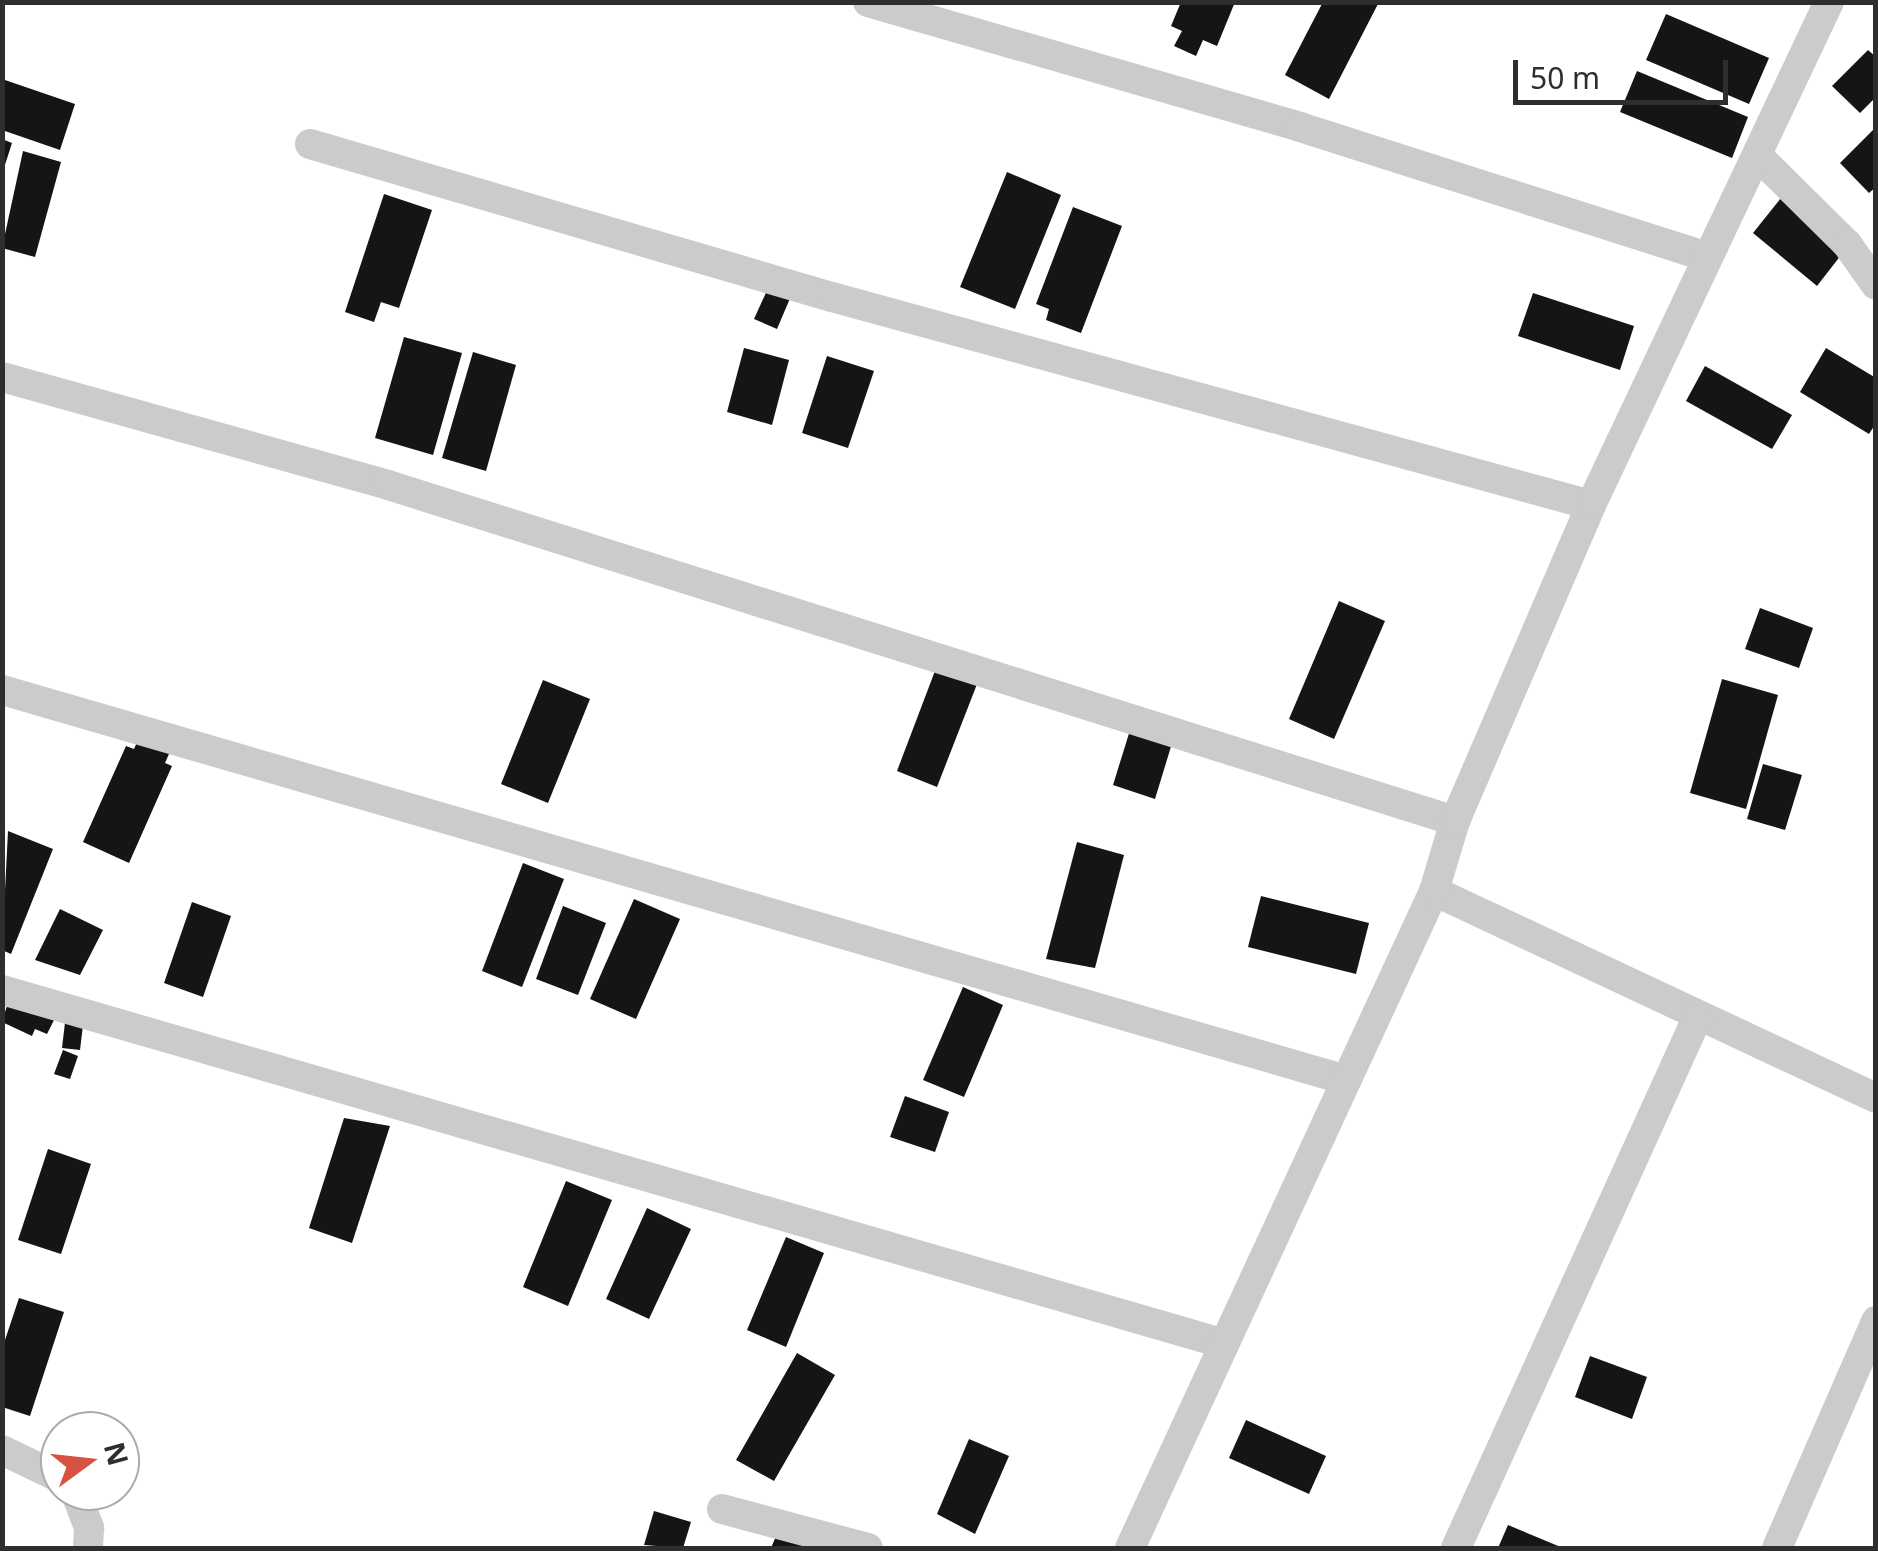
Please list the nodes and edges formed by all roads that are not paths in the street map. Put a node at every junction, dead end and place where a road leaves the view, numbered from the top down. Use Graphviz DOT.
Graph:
graph roads {
  1 [pos="868,2"];
  2 [pos="1829,2"];
  3 [pos="310,144"];
  4 [pos="1758,156"];
  5 [pos="1704,256"];
  6 [pos="1876,285"];
  7 [pos="2,377"];
  8 [pos="1591,504"];
  9 [pos="2,690"];
  10 [pos="1456,821"];
  11 [pos="1434,891"];
  12 [pos="2,990"];
  13 [pos="1698,1016"];
  14 [pos="1343,1079"];
  15 [pos="1876,1098"];
  16 [pos="1876,1322"];
  17 [pos="1222,1344"];
  18 [pos="2,1450"];
  19 [pos="40,1468"];
  20 [pos="722,1509"];
  21 [pos="83,1511"];
  22 [pos="88,1548"];
  23 [pos="868,1548"];
  24 [pos="1133,1548"];
  25 [pos="1456,1548"];
  26 [pos="1777,1548"];
  1 -- 5 [label="street"];
  2 -- 4 [label="street"];
  3 -- 8 [label="street"];
  4 -- 5 [label="street"];
  4 -- 6 [label="street"];
  5 -- 8 [label="street"];
  7 -- 10 [label="street"];
  8 -- 10 [label="street"];
  9 -- 14 [label="street"];
  10 -- 11 [label="street"];
  11 -- 13 [label="street"];
  11 -- 14 [label="street"];
  12 -- 17 [label="street"];
  13 -- 15 [label="street"];
  13 -- 25 [label="street"];
  14 -- 17 [label="street"];
  16 -- 26 [label="street"];
  17 -- 24 [label="street"];
  18 -- 19 [label="street"];
  20 -- 23 [label="street"];
  21 -- 22 [label="street"];
}
